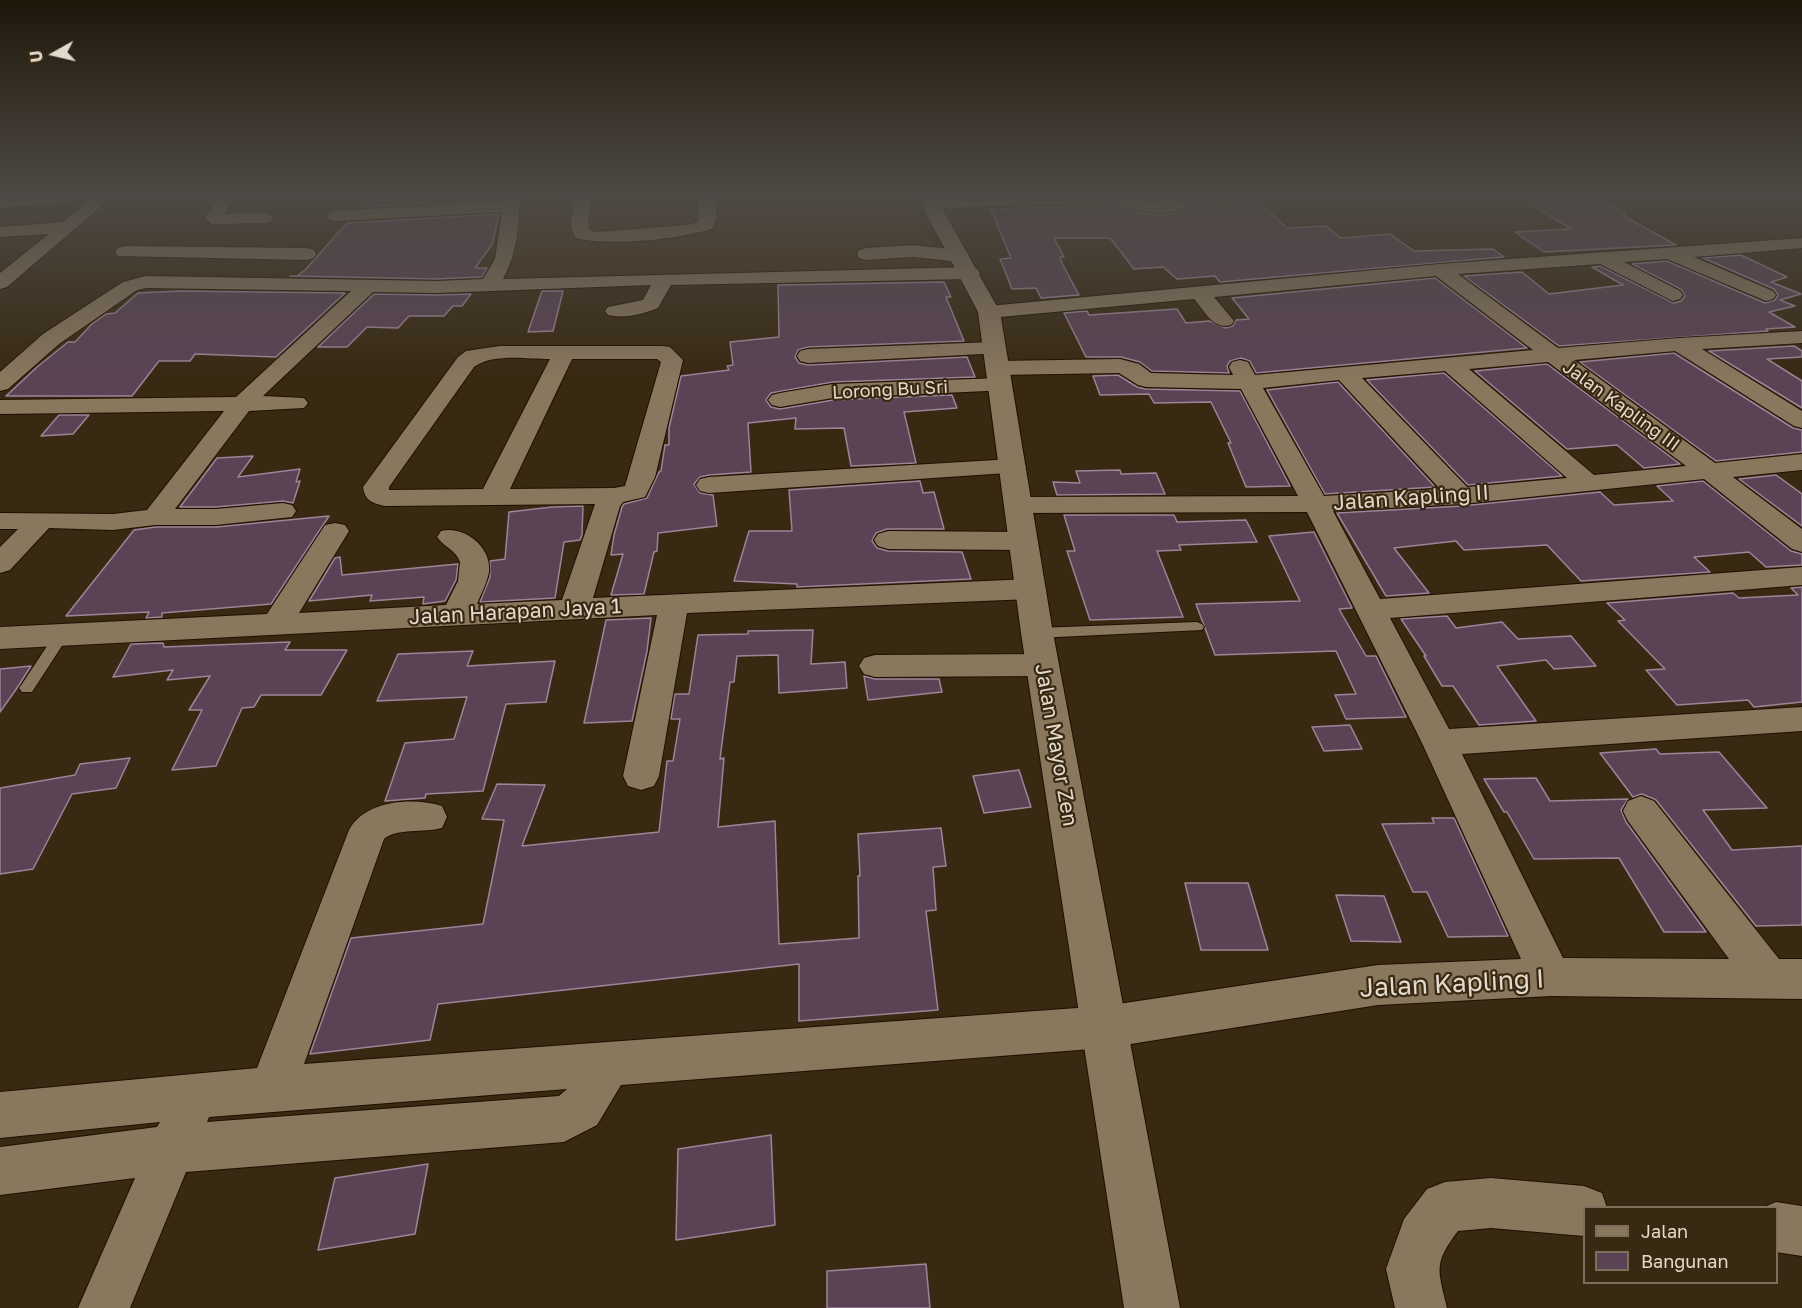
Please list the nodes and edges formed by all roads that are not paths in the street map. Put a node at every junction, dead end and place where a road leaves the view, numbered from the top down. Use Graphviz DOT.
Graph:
graph roads {
  1 [pos="32,257"];
  2 [pos="300,257"];
  3 [pos="504,257"];
  4 [pos="937,257"];
  5 [pos="961,257"];
  6 [pos="1601,257"];
  7 [pos="1679,257"];
  8 [pos="965,264"];
  9 [pos="1440,270"];
  10 [pos="664,279"];
  11 [pos="0,283"];
  12 [pos="218,284"];
  13 [pos="267,285"];
  14 [pos="490,285"];
  15 [pos="437,287"];
  16 [pos="366,288"];
  17 [pos="1200,293"];
  18 [pos="1673,295"];
  19 [pos="1766,295"];
  20 [pos="200,299"];
  21 [pos="422,306"];
  22 [pos="615,310"];
  23 [pos="989,312"];
  24 [pos="1224,321"];
  25 [pos="1802,337"];
  26 [pos="1679,344"];
  27 [pos="564,353"];
  28 [pos="1550,355"];
  29 [pos="808,356"];
  30 [pos="1449,363"];
  31 [pos="997,367"];
  32 [pos="1346,373"];
  33 [pos="1245,375"];
  34 [pos="0,384"];
  35 [pos="780,400"];
  36 [pos="296,403"];
  37 [pos="241,405"];
  38 [pos="0,407"];
  39 [pos="1802,421"];
  40 [pos="1802,462"];
  41 [pos="1013,467"];
  42 [pos="1713,472"];
  43 [pos="1588,483"];
  44 [pos="709,485"];
  45 [pos="493,496"];
  46 [pos="614,496"];
  47 [pos="1461,496"];
  48 [pos="1316,504"];
  49 [pos="1019,505"];
  50 [pos="283,511"];
  51 [pos="155,517"];
  52 [pos="42,520"];
  53 [pos="0,521"];
  54 [pos="336,531"];
  55 [pos="451,537"];
  56 [pos="888,540"];
  57 [pos="1024,541"];
  58 [pos="1802,543"];
  59 [pos="0,564"];
  60 [pos="1802,576"];
  61 [pos="1031,590"];
  62 [pos="674,604"];
  63 [pos="574,610"];
  64 [pos="1370,610"];
  65 [pos="457,615"];
  66 [pos="277,623"];
  67 [pos="1197,627"];
  68 [pos="62,634"];
  69 [pos="0,638"];
  70 [pos="1040,649"];
  71 [pos="874,666"];
  72 [pos="27,688"];
  73 [pos="1802,719"];
  74 [pos="1439,743"];
  75 [pos="641,776"];
  76 [pos="1641,811"];
  77 [pos="429,818"];
  78 [pos="1551,977"];
  79 [pos="1785,979"];
  80 [pos="1105,1027"];
  81 [pos="608,1064"];
  82 [pos="272,1089"];
  83 [pos="195,1095"];
  84 [pos="0,1115"];
  85 [pos="171,1149"];
  86 [pos="0,1171"];
  87 [pos="1583,1211"];
  88 [pos="1778,1227"];
  89 [pos="1802,1231"];
  90 [pos="1417,1289"];
  91 [pos="104,1308"];
  92 [pos="1152,1308"];
  1 -- 11 [label="street"];
  2 -- 13 [label="street"];
  3 -- 14 [label="street"];
  4 -- 8 [label="street"];
  5 -- 8 [label="street, Jalan Mayor Zen"];
  6 -- 9 [label="street"];
  6 -- 18 [label="street"];
  7 -- 19 [label="street"];
  8 -- 10 [label="street"];
  8 -- 23 [label="street, Jalan Mayor Zen"];
  9 -- 17 [label="street"];
  9 -- 28 [label="street, Jalan Kapling III"];
  10 -- 14 [label="street"];
  10 -- 22 [label="street"];
  12 -- 13 [label="street"];
  12 -- 20 [label="street"];
  12 -- 34 [label="street"];
  13 -- 16 [label="street"];
  14 -- 15 [label="street"];
  15 -- 16 [label="street"];
  15 -- 21 [label="street"];
  16 -- 37 [label="street"];
  17 -- 23 [label="street"];
  17 -- 24 [label="street"];
  23 -- 31 [label="street, Jalan Mayor Zen"];
  25 -- 26 [label="street"];
  26 -- 28 [label="street"];
  26 -- 39 [label="street"];
  27 -- 45 [label="street"];
  27 -- 45 [label="street"];
  27 -- 46 [label="street"];
  28 -- 30 [label="street"];
  28 -- 42 [label="street, Jalan Kapling III"];
  29 -- 31 [label="street"];
  30 -- 32 [label="street"];
  30 -- 43 [label="street"];
  31 -- 33 [label="street"];
  31 -- 35 [label="street, Lorong Bu Sri"];
  31 -- 41 [label="street, Jalan Mayor Zen"];
  32 -- 33 [label="street"];
  32 -- 47 [label="street"];
  33 -- 48 [label="street"];
  36 -- 37 [label="street"];
  37 -- 38 [label="street"];
  37 -- 51 [label="street"];
  40 -- 42 [label="street, Jalan Kapling II"];
  41 -- 44 [label="street"];
  41 -- 49 [label="street, Jalan Mayor Zen"];
  42 -- 43 [label="street, Jalan Kapling II"];
  42 -- 58 [label="street, Jalan Kapling III"];
  43 -- 47 [label="street, Jalan Kapling II"];
  45 -- 46 [label="street"];
  46 -- 63 [label="street"];
  47 -- 48 [label="street, Jalan Kapling II"];
  48 -- 49 [label="street, Jalan Kapling II"];
  48 -- 64 [label="street"];
  49 -- 57 [label="street, Jalan Mayor Zen"];
  50 -- 51 [label="street"];
  51 -- 52 [label="street"];
  52 -- 53 [label="street"];
  52 -- 59 [label="street"];
  54 -- 66 [label="street"];
  55 -- 65 [label="street"];
  56 -- 57 [label="street"];
  57 -- 61 [label="street, Jalan Mayor Zen"];
  60 -- 64 [label="street"];
  61 -- 62 [label="street, Jalan Harapan Jaya 1"];
  61 -- 70 [label="street, Jalan Mayor Zen"];
  62 -- 63 [label="street, Jalan Harapan Jaya 1"];
  62 -- 75 [label="street"];
  63 -- 65 [label="street, Jalan Harapan Jaya 1"];
  64 -- 74 [label="street"];
  65 -- 66 [label="street, Jalan Harapan Jaya 1"];
  66 -- 68 [label="street, Jalan Harapan Jaya 1"];
  67 -- 70 [label="lane"];
  68 -- 69 [label="street, Jalan Harapan Jaya 1"];
  68 -- 72 [label="lane"];
  70 -- 71 [label="street"];
  70 -- 80 [label="street, Jalan Mayor Zen"];
  73 -- 74 [label="street"];
  74 -- 78 [label="street"];
  76 -- 79 [label="street"];
  77 -- 82 [label="street"];
  78 -- 79 [label="street, Jalan Kapling I"];
  78 -- 80 [label="street, Jalan Kapling I"];
  80 -- 81 [label="street, Jalan Kapling I"];
  80 -- 92 [label="street, Jalan Mayor Zen"];
  81 -- 82 [label="street, Jalan Kapling I"];
  81 -- 85 [label="street"];
  82 -- 83 [label="street, Jalan Kapling I"];
  83 -- 84 [label="street, Jalan Kapling I"];
  83 -- 85 [label="street"];
  85 -- 86 [label="street"];
  85 -- 91 [label="street"];
  87 -- 90 [label="street"];
  88 -- 89 [label="street"];
}
